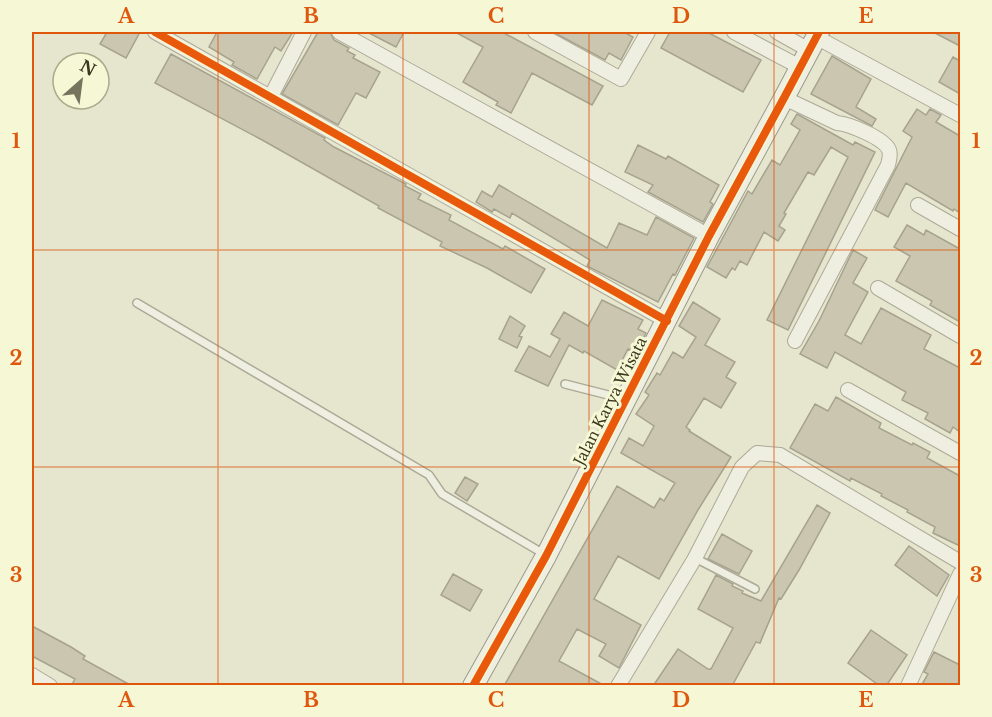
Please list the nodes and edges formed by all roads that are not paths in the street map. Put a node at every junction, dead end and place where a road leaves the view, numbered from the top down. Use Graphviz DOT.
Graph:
graph roads {
  1 [pos="154,32"];
  2 [pos="304,32"];
  3 [pos="339,32"];
  4 [pos="535,32"];
  5 [pos="648,32"];
  6 [pos="734,32"];
  7 [pos="777,32"];
  8 [pos="811,46"];
  9 [pos="786,95"];
  10 [pos="272,96"];
  11 [pos="960,115"];
  12 [pos="918,205"];
  13 [pos="960,229"];
  14 [pos="709,236"];
  15 [pos="878,288"];
  16 [pos="137,303"];
  17 [pos="667,321"];
  18 [pos="960,336"];
  19 [pos="795,341"];
  20 [pos="565,384"];
  21 [pos="848,390"];
  22 [pos="626,399"];
  23 [pos="960,453"];
  24 [pos="546,556"];
  25 [pos="695,558"];
  26 [pos="960,562"];
  27 [pos="960,574"];
  28 [pos="755,589"];
  29 [pos="32,675"];
  30 [pos="50,686"];
  31 [pos="473,686"];
  32 [pos="618,686"];
  33 [pos="908,686"];
  1 -- 10 [label="street"];
  2 -- 10 [label="street"];
  3 -- 14 [label="street"];
  4 -- 5 [label="street"];
  6 -- 8 [label="street"];
  7 -- 8 [label="street"];
  8 -- 9 [label="street, Jalan Karya Wisata"];
  8 -- 11 [label="street"];
  9 -- 14 [label="street, Jalan Karya Wisata"];
  9 -- 19 [label="street"];
  10 -- 17 [label="street"];
  12 -- 13 [label="street"];
  14 -- 17 [label="street, Jalan Karya Wisata"];
  15 -- 18 [label="street"];
  16 -- 24 [label="lane"];
  17 -- 22 [label="street, Jalan Karya Wisata"];
  20 -- 22 [label="lane"];
  21 -- 23 [label="street"];
  22 -- 24 [label="street, Jalan Karya Wisata"];
  24 -- 31 [label="street, Jalan Karya Wisata"];
  25 -- 26 [label="street"];
  25 -- 28 [label="lane"];
  25 -- 32 [label="street"];
  27 -- 33 [label="street"];
  29 -- 30 [label="street"];
}
